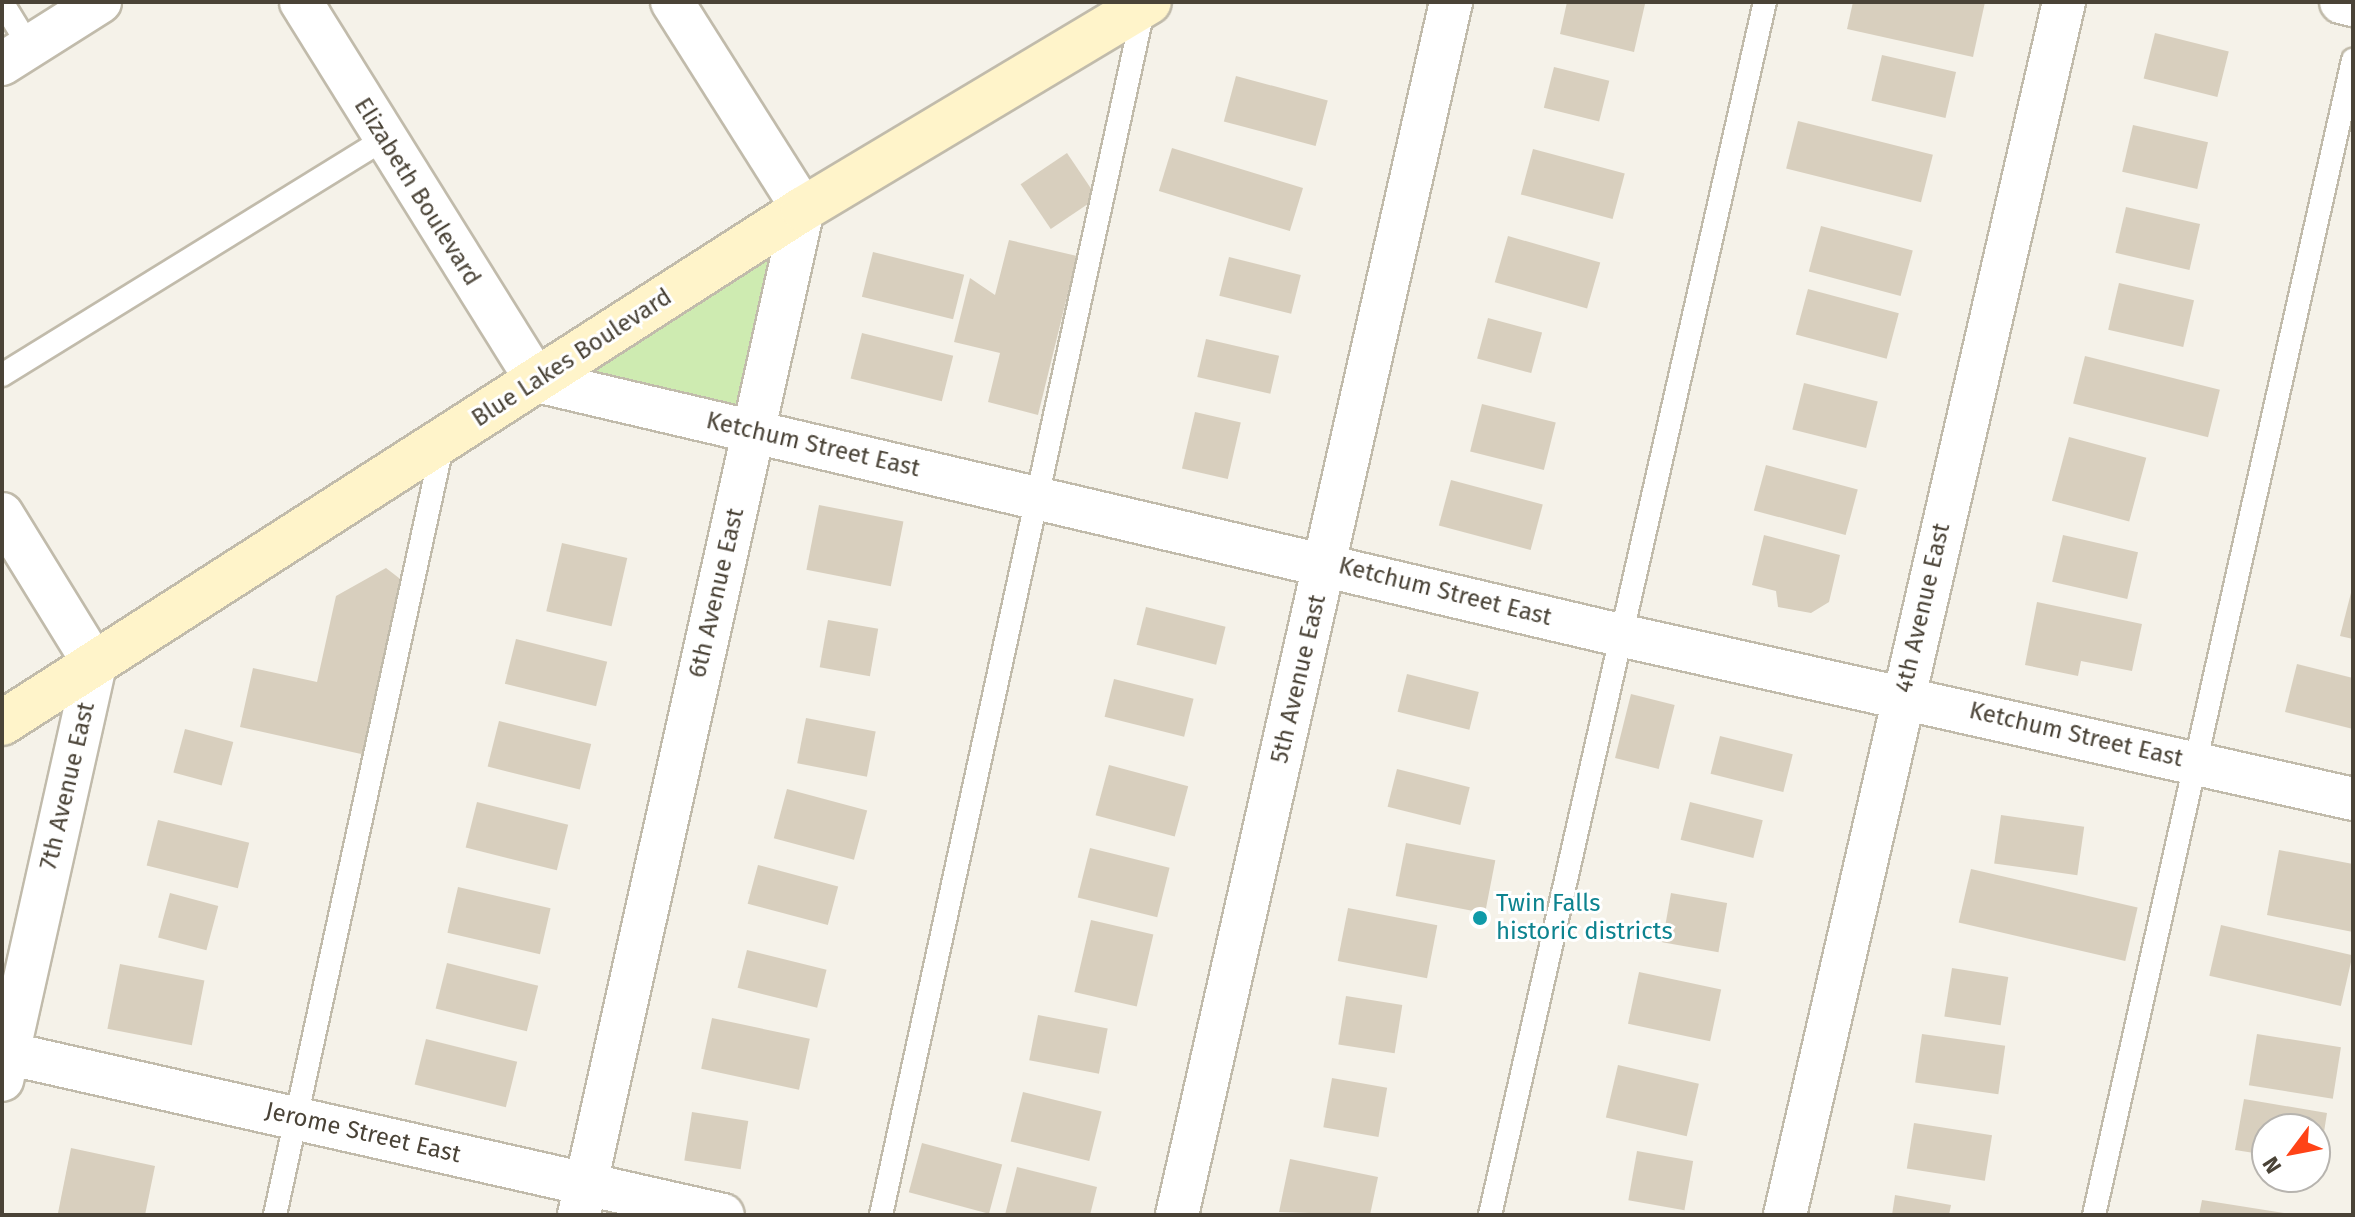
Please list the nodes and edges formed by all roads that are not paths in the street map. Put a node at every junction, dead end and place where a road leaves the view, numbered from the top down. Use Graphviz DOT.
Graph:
graph roads {
  1 [pos="2,2"];
  2 [pos="100,2"];
  3 [pos="301,2"];
  4 [pos="672,2"];
  5 [pos="1451,2"];
  6 [pos="1765,2"];
  7 [pos="2064,2"];
  8 [pos="2341,2"];
  9 [pos="1147,4"];
  10 [pos="2353,5"];
  11 [pos="16,55"];
  12 [pos="2353,60"];
  13 [pos="384,139"];
  14 [pos="803,209"];
  15 [pos="2,375"];
  16 [pos="537,381"];
  17 [pos="753,431"];
  18 [pos="443,440"];
  19 [pos="1038,497"];
  20 [pos="2,514"];
  21 [pos="1325,563"];
  22 [pos="1624,636"];
  23 [pos="95,665"];
  24 [pos="1902,695"];
  25 [pos="2,723"];
  26 [pos="2196,762"];
  27 [pos="2353,799"];
  28 [pos="4,1062"];
  29 [pos="296,1117"];
  30 [pos="582,1200"];
  31 [pos="275,1215"];
  32 [pos="723,1215"];
  33 [pos="881,1215"];
  34 [pos="1177,1215"];
  35 [pos="1490,1215"];
  36 [pos="1785,1215"];
  37 [pos="2094,1215"];
  1 -- 11 [label="lane"];
  2 -- 11 [label="street"];
  3 -- 13 [label="street, Elizabeth Boulevard"];
  4 -- 14 [label="street"];
  5 -- 21 [label="street, 5th Avenue East"];
  6 -- 22 [label="lane"];
  7 -- 24 [label="street, 4th Avenue East"];
  8 -- 10 [label="street"];
  9 -- 14 [label="main road, Blue Lakes Boulevard"];
  9 -- 19 [label="lane"];
  12 -- 26 [label="lane"];
  13 -- 15 [label="lane"];
  13 -- 16 [label="street, Elizabeth Boulevard"];
  14 -- 16 [label="main road, Blue Lakes Boulevard"];
  14 -- 17 [label="street, 6th Avenue East"];
  16 -- 17 [label="street, Ketchum Street East"];
  16 -- 18 [label="main road, Blue Lakes Boulevard"];
  17 -- 19 [label="street, Ketchum Street East"];
  17 -- 30 [label="street, 6th Avenue East"];
  18 -- 23 [label="main road, Blue Lakes Boulevard"];
  18 -- 29 [label="lane"];
  19 -- 21 [label="street, Ketchum Street East"];
  19 -- 33 [label="lane"];
  20 -- 23 [label="street"];
  21 -- 22 [label="street, Ketchum Street East"];
  21 -- 34 [label="street, 5th Avenue East"];
  22 -- 24 [label="street, Ketchum Street East"];
  22 -- 35 [label="lane"];
  23 -- 25 [label="main road, Blue Lakes Boulevard"];
  23 -- 28 [label="street, 7th Avenue East"];
  24 -- 26 [label="street, Ketchum Street East"];
  24 -- 36 [label="street, 4th Avenue East"];
  26 -- 27 [label="street, Ketchum Street East"];
  26 -- 37 [label="lane"];
  28 -- 29 [label="street, Jerome Street East"];
  29 -- 30 [label="street, Jerome Street East"];
  29 -- 31 [label="lane"];
  30 -- 32 [label="street, Jerome Street East"];
}
